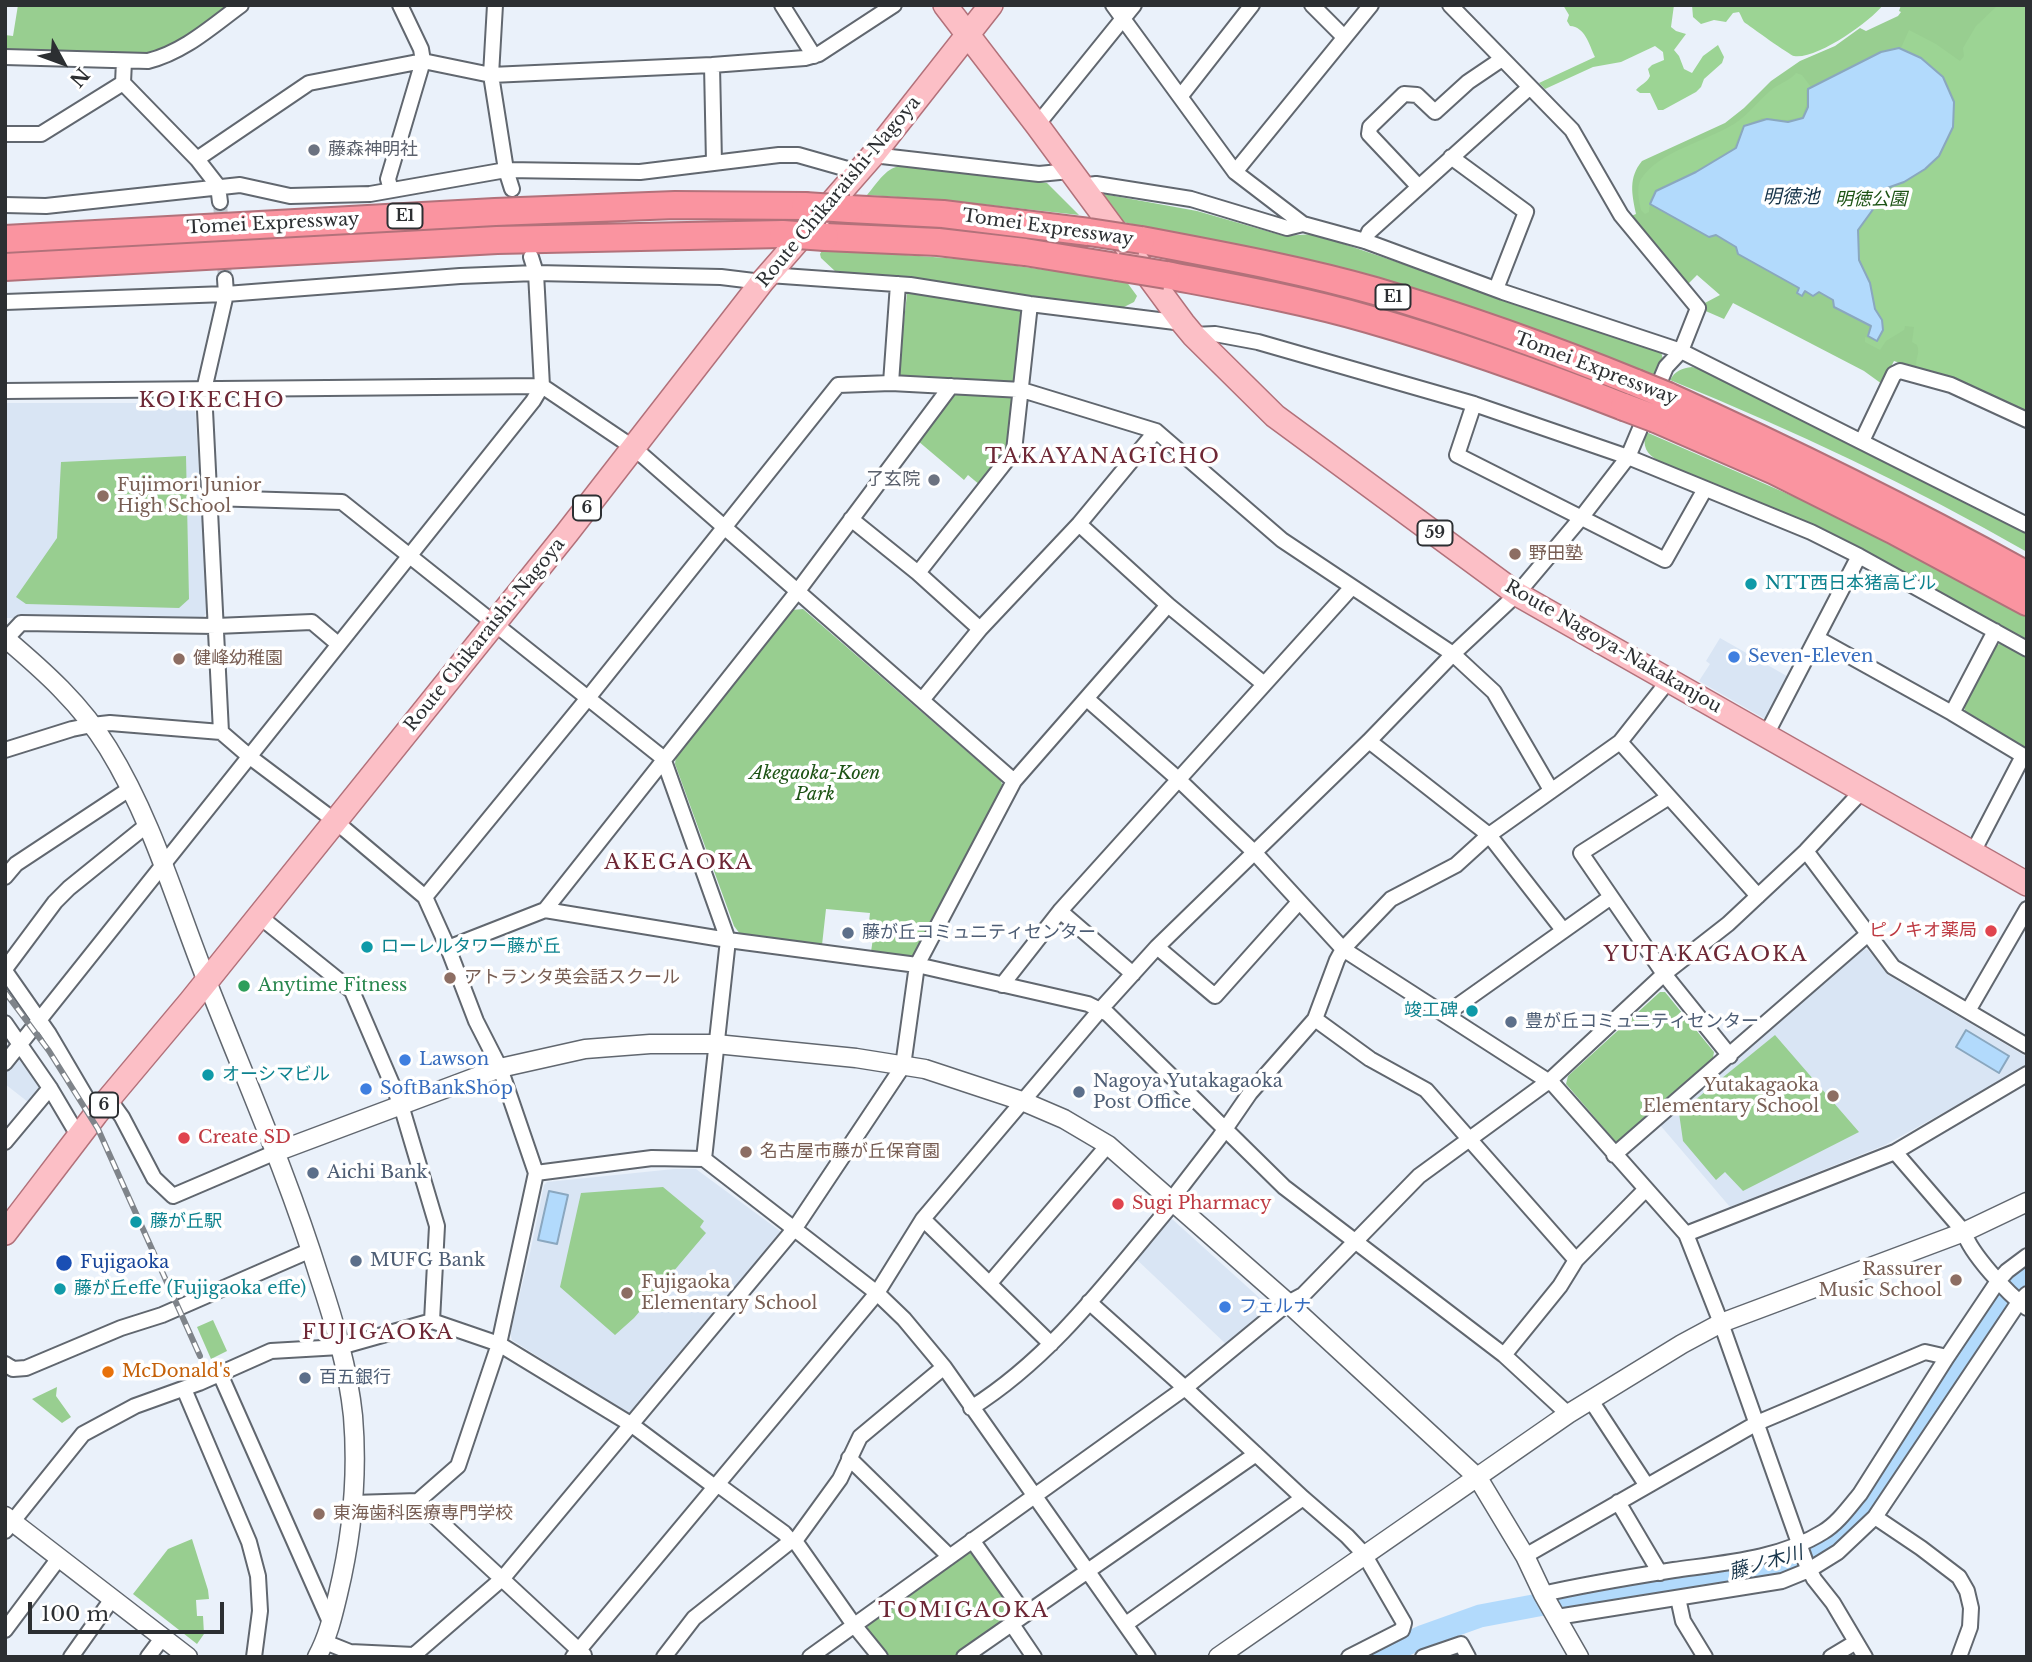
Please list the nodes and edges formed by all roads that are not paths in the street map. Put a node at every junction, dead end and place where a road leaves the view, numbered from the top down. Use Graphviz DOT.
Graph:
graph roads {
  1 [pos="241,5"];
  2 [pos="400,5"];
  3 [pos="495,5"];
  4 [pos="782,5"];
  5 [pos="894,5"];
  6 [pos="945,5"];
  7 [pos="991,5"];
  8 [pos="1113,5"];
  9 [pos="1134,5"];
  10 [pos="1252,5"];
  11 [pos="1312,5"];
  12 [pos="1371,5"];
  13 [pos="1450,5"];
  14 [pos="1123,19"];
  15 [pos="967,35"];
  16 [pos="1344,37"];
  17 [pos="5,57"];
  18 [pos="814,57"];
  19 [pos="1502,59"];
  20 [pos="124,61"];
  21 [pos="422,61"];
  22 [pos="712,65"];
  23 [pos="491,75"];
  24 [pos="123,83"];
  25 [pos="1530,87"];
  26 [pos="1180,97"];
  27 [pos="1037,125"];
  28 [pos="5,134"];
  29 [pos="873,155"];
  30 [pos="1451,157"];
  31 [pos="197,159"];
  32 [pos="714,163"];
  33 [pos="506,170"];
  34 [pos="858,172"];
  35 [pos="1235,172"];
  36 [pos="1076,179"];
  37 [pos="218,186"];
  38 [pos="1418,186"];
  39 [pos="391,190"];
  40 [pos="512,190"];
  41 [pos="220,202"];
  42 [pos="5,205"];
  43 [pos="1303,224"];
  44 [pos="5,239"];
  45 [pos="1365,241"];
  46 [pos="531,257"];
  47 [pos="5,267"];
  48 [pos="536,274"];
  49 [pos="766,278"];
  50 [pos="898,284"];
  51 [pos="226,287"];
  52 [pos="1496,289"];
  53 [pos="5,302"];
  54 [pos="1030,304"];
  55 [pos="1188,329"];
  56 [pos="1681,351"];
  57 [pos="891,383"];
  58 [pos="542,386"];
  59 [pos="951,386"];
  60 [pos="204,390"];
  61 [pos="1022,390"];
  62 [pos="5,391"];
  63 [pos="1474,404"];
  64 [pos="2027,420"];
  65 [pos="1156,431"];
  66 [pos="1862,441"];
  67 [pos="634,448"];
  68 [pos="1628,457"];
  69 [pos="1704,489"];
  70 [pos="210,498"];
  71 [pos="1581,518"];
  72 [pos="851,519"];
  73 [pos="1079,524"];
  74 [pos="2027,525"];
  75 [pos="723,527"];
  76 [pos="1859,556"];
  77 [pos="410,557"];
  78 [pos="918,573"];
  79 [pos="2027,575"];
  80 [pos="1352,587"];
  81 [pos="797,592"];
  82 [pos="1517,594"];
  83 [pos="2027,602"];
  84 [pos="1168,605"];
  85 [pos="495,622"];
  86 [pos="216,626"];
  87 [pos="981,629"];
  88 [pos="1995,631"];
  89 [pos="1817,638"];
  90 [pos="6,639"];
  91 [pos="338,644"];
  92 [pos="2027,649"];
  93 [pos="1453,654"];
  94 [pos="1669,680"];
  95 [pos="1264,684"];
  96 [pos="588,698"];
  97 [pos="1087,699"];
  98 [pos="922,700"];
  99 [pos="1952,713"];
  100 [pos="92,725"];
  101 [pos="221,732"];
  102 [pos="1766,735"];
  103 [pos="1369,741"];
  104 [pos="1620,742"];
  105 [pos="5,750"];
  106 [pos="250,757"];
  107 [pos="2025,757"];
  108 [pos="663,758"];
  109 [pos="1178,779"];
  110 [pos="1014,781"];
  111 [pos="131,788"];
  112 [pos="1551,790"];
  113 [pos="1862,791"];
  114 [pos="1669,797"];
  115 [pos="335,821"];
  116 [pos="147,825"];
  117 [pos="1489,835"];
  118 [pos="1806,851"];
  119 [pos="1255,853"];
  120 [pos="1972,854"];
  121 [pos="163,865"];
  122 [pos="5,877"];
  123 [pos="2027,884"];
  124 [pos="1758,896"];
  125 [pos="425,897"];
  126 [pos="1611,897"];
  127 [pos="1299,902"];
  128 [pos="2027,909"];
  129 [pos="545,910"];
  130 [pos="1060,911"];
  131 [pos="259,916"];
  132 [pos="1563,930"];
  133 [pos="1868,934"];
  134 [pos="728,940"];
  135 [pos="1157,947"];
  136 [pos="448,948"];
  137 [pos="1343,949"];
  138 [pos="917,965"];
  139 [pos="5,970"];
  140 [pos="1133,974"];
  141 [pos="1664,974"];
  142 [pos="206,981"];
  143 [pos="1002,985"];
  144 [pos="1100,1010"];
  145 [pos="1968,1011"];
  146 [pos="1446,1014"];
  147 [pos="1315,1019"];
  148 [pos="39,1020"];
  149 [pos="5,1023"];
  150 [pos="20,1044"];
  151 [pos="716,1044"];
  152 [pos="2027,1046"];
  153 [pos="1730,1056"];
  154 [pos="5,1063"];
  155 [pos="903,1066"];
  156 [pos="500,1068"];
  157 [pos="2027,1074"];
  158 [pos="1549,1081"];
  159 [pos="50,1088"];
  160 [pos="1022,1101"];
  161 [pos="401,1105"];
  162 [pos="103,1106"];
  163 [pos="1225,1129"];
  164 [pos="79,1137"];
  165 [pos="1470,1139"];
  166 [pos="5,1142"];
  167 [pos="1108,1144"];
  168 [pos="276,1152"];
  169 [pos="1895,1152"];
  170 [pos="1614,1155"];
  171 [pos="704,1159"];
  172 [pos="537,1173"];
  173 [pos="1646,1189"];
  174 [pos="1173,1200"];
  175 [pos="2027,1202"];
  176 [pos="923,1219"];
  177 [pos="795,1228"];
  178 [pos="1964,1231"];
  179 [pos="5,1233"];
  180 [pos="1686,1234"];
  181 [pos="1356,1242"];
  182 [pos="311,1250"];
  183 [pos="2027,1256"];
  184 [pos="1576,1260"];
  185 [pos="2000,1282"];
  186 [pos="990,1283"];
  187 [pos="877,1293"];
  188 [pos="2022,1300"];
  189 [pos="1089,1302"];
  190 [pos="1288,1303"];
  191 [pos="432,1321"];
  192 [pos="1721,1323"];
  193 [pos="499,1344"];
  194 [pos="1051,1344"];
  195 [pos="340,1348"];
  196 [pos="1504,1355"];
  197 [pos="1947,1357"];
  198 [pos="5,1364"];
  199 [pos="944,1367"];
  200 [pos="220,1374"];
  201 [pos="1185,1388"];
  202 [pos="184,1389"];
  203 [pos="1590,1399"];
  204 [pos="971,1408"];
  205 [pos="1568,1414"];
  206 [pos="1756,1423"];
  207 [pos="632,1425"];
  208 [pos="1256,1454"];
  209 [pos="849,1458"];
  210 [pos="1478,1478"];
  211 [pos="716,1485"];
  212 [pos="1647,1486"];
  213 [pos="1034,1496"];
  214 [pos="1303,1498"];
  215 [pos="418,1501"];
  216 [pos="1618,1502"];
  217 [pos="353,1503"];
  218 [pos="1875,1517"];
  219 [pos="8,1523"];
  220 [pos="972,1540"];
  221 [pos="793,1541"];
  222 [pos="1364,1554"];
  223 [pos="949,1556"];
  224 [pos="1525,1556"];
  225 [pos="1804,1556"];
  226 [pos="59,1558"];
  227 [pos="1088,1569"];
  228 [pos="1660,1573"];
  229 [pos="503,1578"];
  230 [pos="1543,1594"];
  231 [pos="1678,1598"];
  232 [pos="112,1599"];
  233 [pos="1024,1613"];
  234 [pos="1557,1617"];
  235 [pos="330,1622"];
  236 [pos="1011,1623"];
  237 [pos="1126,1623"];
  238 [pos="854,1625"];
  239 [pos="5,1630"];
  240 [pos="163,1637"];
  241 [pos="1856,1642"];
  242 [pos="321,1650"];
  243 [pos="580,1655"];
  244 [pos="71,1657"];
  245 [pos="148,1657"];
  246 [pos="188,1657"];
  247 [pos="254,1657"];
  248 [pos="664,1657"];
  249 [pos="810,1657"];
  250 [pos="880,1657"];
  251 [pos="964,1657"];
  252 [pos="1034,1657"];
  253 [pos="1148,1657"];
  254 [pos="1219,1657"];
  255 [pos="1349,1657"];
  256 [pos="1423,1657"];
  257 [pos="1468,1657"];
  258 [pos="1579,1657"];
  259 [pos="1705,1657"];
  260 [pos="1831,1657"];
  261 [pos="1865,1657"];
  262 [pos="1959,1657"];
  1 -- 20 [label="street"];
  2 -- 21 [label="street"];
  3 -- 23 [label="street"];
  4 -- 18 [label="street"];
  5 -- 18 [label="street"];
  6 -- 15 [label="main road, Route Nagoya-Nakakanjou / 59"];
  7 -- 15 [label="main road, Route Chikaraishi-Nagoya / 6"];
  8 -- 14 [label="street"];
  9 -- 14 [label="street"];
  10 -- 26 [label="street"];
  11 -- 16 [label="street"];
  12 -- 16 [label="street"];
  13 -- 19 [label="street"];
  14 -- 26 [label="street"];
  14 -- 27 [label="street"];
  15 -- 27 [label="main road, Route Nagoya-Nakakanjou / 59"];
  15 -- 29 [label="main road, Route Chikaraishi-Nagoya / 6"];
  16 -- 35 [label="street"];
  17 -- 20 [label="street"];
  18 -- 22 [label="street"];
  19 -- 25 [label="street"];
  19 -- 38 [label="street"];
  20 -- 24 [label="street"];
  21 -- 23 [label="street"];
  21 -- 31 [label="street"];
  21 -- 39 [label="street"];
  22 -- 23 [label="street"];
  22 -- 32 [label="street"];
  23 -- 33 [label="street"];
  24 -- 28 [label="street"];
  24 -- 31 [label="street"];
  25 -- 30 [label="street"];
  25 -- 56 [label="street"];
  26 -- 35 [label="street"];
  27 -- 36 [label="main road, Route Nagoya-Nakakanjou / 59"];
  29 -- 34 [label="main road, Route Chikaraishi-Nagoya / 6"];
  29 -- 36 [label="street"];
  30 -- 38 [label="street"];
  30 -- 52 [label="street"];
  31 -- 37 [label="street"];
  32 -- 33 [label="street"];
  32 -- 34 [label="street"];
  33 -- 39 [label="street"];
  33 -- 40 [label="street"];
  34 -- 49 [label="main road, Route Chikaraishi-Nagoya / 6"];
  35 -- 43 [label="street"];
  36 -- 43 [label="street"];
  36 -- 55 [label="main road, Route Nagoya-Nakakanjou / 59"];
  37 -- 39 [label="street"];
  37 -- 41 [label="street"];
  37 -- 42 [label="street"];
  38 -- 45 [label="street"];
  43 -- 45 [label="street"];
  44 -- 79 [label="highway, Tomei Expressway / E1, bridge"];
  45 -- 52 [label="street"];
  46 -- 48 [label="street"];
  47 -- 83 [label="highway, Tomei Expressway / E1, bridge"];
  48 -- 49 [label="street"];
  48 -- 51 [label="street"];
  48 -- 58 [label="street"];
  49 -- 50 [label="street"];
  49 -- 67 [label="main road, Route Chikaraishi-Nagoya / 6"];
  50 -- 54 [label="street"];
  50 -- 57 [label="street"];
  51 -- 53 [label="street"];
  51 -- 60 [label="street"];
  52 -- 56 [label="street"];
  54 -- 55 [label="street"];
  54 -- 61 [label="street"];
  55 -- 63 [label="street"];
  55 -- 82 [label="main road, Route Nagoya-Nakakanjou / 59"];
  56 -- 66 [label="street"];
  56 -- 68 [label="street"];
  57 -- 59 [label="street"];
  57 -- 75 [label="street"];
  58 -- 60 [label="street"];
  58 -- 67 [label="street"];
  58 -- 77 [label="street"];
  59 -- 61 [label="street"];
  59 -- 72 [label="street"];
  60 -- 62 [label="street"];
  60 -- 70 [label="street"];
  61 -- 65 [label="street"];
  61 -- 78 [label="street"];
  63 -- 68 [label="street"];
  63 -- 71 [label="street"];
  64 -- 66 [label="street"];
  65 -- 73 [label="street"];
  65 -- 80 [label="street"];
  66 -- 74 [label="street"];
  67 -- 75 [label="street"];
  67 -- 85 [label="main road, Route Chikaraishi-Nagoya / 6"];
  68 -- 69 [label="street"];
  68 -- 71 [label="street"];
  69 -- 71 [label="street"];
  69 -- 76 [label="street"];
  70 -- 77 [label="street"];
  70 -- 86 [label="street"];
  71 -- 82 [label="street"];
  72 -- 78 [label="street"];
  72 -- 81 [label="street"];
  73 -- 84 [label="street"];
  73 -- 87 [label="street"];
  75 -- 81 [label="street"];
  75 -- 96 [label="street"];
  76 -- 88 [label="street"];
  76 -- 89 [label="street"];
  77 -- 85 [label="street"];
  77 -- 91 [label="street"];
  78 -- 87 [label="street"];
  80 -- 93 [label="street"];
  80 -- 95 [label="street"];
  81 -- 98 [label="street"];
  81 -- 108 [label="street"];
  82 -- 93 [label="street"];
  82 -- 94 [label="main road, Route Nagoya-Nakakanjou / 59"];
  84 -- 95 [label="street"];
  84 -- 97 [label="street"];
  85 -- 96 [label="street"];
  85 -- 115 [label="main road, Route Chikaraishi-Nagoya / 6"];
  86 -- 90 [label="street"];
  86 -- 91 [label="street"];
  86 -- 101 [label="street"];
  87 -- 98 [label="street"];
  88 -- 92 [label="street"];
  88 -- 99 [label="street"];
  89 -- 99 [label="street"];
  89 -- 102 [label="street"];
  90 -- 100 [label="street"];
  91 -- 106 [label="street"];
  93 -- 103 [label="street"];
  93 -- 112 [label="street"];
  94 -- 102 [label="main road, Route Nagoya-Nakakanjou / 59"];
  94 -- 104 [label="street"];
  95 -- 109 [label="street"];
  96 -- 108 [label="street"];
  96 -- 125 [label="street"];
  97 -- 109 [label="street"];
  97 -- 110 [label="street"];
  98 -- 110 [label="street"];
  99 -- 107 [label="street"];
  100 -- 101 [label="street"];
  100 -- 105 [label="street"];
  100 -- 111 [label="street"];
  101 -- 106 [label="street"];
  102 -- 113 [label="main road, Route Nagoya-Nakakanjou / 59"];
  103 -- 117 [label="street"];
  103 -- 119 [label="street"];
  104 -- 112 [label="street"];
  104 -- 114 [label="street"];
  106 -- 115 [label="street"];
  106 -- 121 [label="street"];
  107 -- 120 [label="street"];
  108 -- 129 [label="street"];
  108 -- 134 [label="street"];
  109 -- 119 [label="street"];
  109 -- 130 [label="street"];
  110 -- 138 [label="street"];
  111 -- 116 [label="street"];
  111 -- 122 [label="street"];
  112 -- 117 [label="street"];
  113 -- 118 [label="street"];
  113 -- 120 [label="main road, Route Nagoya-Nakakanjou / 59"];
  114 -- 124 [label="street"];
  114 -- 126 [label="street"];
  115 -- 125 [label="street"];
  115 -- 131 [label="main road, Route Chikaraishi-Nagoya / 6"];
  116 -- 121 [label="street"];
  116 -- 139 [label="street"];
  117 -- 132 [label="street"];
  117 -- 137 [label="street"];
  118 -- 124 [label="street"];
  118 -- 133 [label="street"];
  119 -- 127 [label="street"];
  119 -- 135 [label="street"];
  120 -- 123 [label="main road, Route Nagoya-Nakakanjou / 59"];
  121 -- 142 [label="street"];
  121 -- 148 [label="street"];
  124 -- 141 [label="street"];
  125 -- 136 [label="street"];
  126 -- 132 [label="street"];
  126 -- 141 [label="street"];
  127 -- 135 [label="street"];
  127 -- 137 [label="street"];
  128 -- 145 [label="street"];
  129 -- 134 [label="street"];
  129 -- 136 [label="street"];
  130 -- 140 [label="street"];
  130 -- 143 [label="street"];
  131 -- 142 [label="main road, Route Chikaraishi-Nagoya / 6"];
  131 -- 161 [label="street"];
  132 -- 146 [label="street"];
  133 -- 145 [label="street"];
  133 -- 153 [label="street"];
  134 -- 138 [label="street"];
  134 -- 151 [label="street"];
  135 -- 140 [label="street"];
  136 -- 156 [label="street"];
  137 -- 146 [label="street"];
  137 -- 147 [label="street"];
  138 -- 143 [label="street"];
  138 -- 155 [label="street"];
  139 -- 148 [label="street"];
  140 -- 144 [label="street"];
  141 -- 153 [label="street"];
  141 -- 158 [label="street"];
  142 -- 162 [label="main road, Route Chikaraishi-Nagoya / 6"];
  142 -- 168 [label="street"];
  143 -- 144 [label="street"];
  144 -- 160 [label="street"];
  144 -- 163 [label="street"];
  145 -- 152 [label="street"];
  146 -- 158 [label="street"];
  147 -- 163 [label="street"];
  147 -- 165 [label="street"];
  148 -- 150 [label="street"];
  148 -- 162 [label="street"];
  149 -- 150 [label="street"];
  150 -- 154 [label="street"];
  150 -- 159 [label="street"];
  151 -- 155 [label="street"];
  151 -- 156 [label="street"];
  151 -- 171 [label="street"];
  153 -- 170 [label="street"];
  155 -- 160 [label="street"];
  155 -- 177 [label="street"];
  156 -- 161 [label="street"];
  156 -- 172 [label="street"];
  157 -- 169 [label="street"];
  158 -- 165 [label="street"];
  158 -- 170 [label="street"];
  159 -- 164 [label="street"];
  159 -- 166 [label="street"];
  160 -- 167 [label="street"];
  160 -- 176 [label="street"];
  161 -- 168 [label="street"];
  161 -- 191 [label="street"];
  162 -- 164 [label="main road, Route Chikaraishi-Nagoya / 6"];
  162 -- 168 [label="street"];
  163 -- 174 [label="street"];
  163 -- 181 [label="street"];
  164 -- 179 [label="main road, Route Chikaraishi-Nagoya / 6"];
  165 -- 181 [label="street"];
  165 -- 184 [label="street"];
  167 -- 174 [label="street"];
  167 -- 186 [label="street"];
  168 -- 182 [label="street"];
  169 -- 178 [label="street"];
  169 -- 180 [label="street"];
  170 -- 173 [label="street"];
  171 -- 172 [label="street"];
  171 -- 177 [label="street"];
  172 -- 193 [label="street"];
  173 -- 180 [label="street"];
  173 -- 184 [label="street"];
  174 -- 189 [label="street"];
  174 -- 190 [label="street"];
  175 -- 178 [label="street"];
  176 -- 186 [label="street"];
  176 -- 187 [label="street"];
  177 -- 187 [label="street"];
  177 -- 207 [label="street"];
  178 -- 185 [label="street"];
  178 -- 192 [label="street"];
  180 -- 192 [label="street"];
  181 -- 190 [label="street"];
  181 -- 196 [label="street"];
  182 -- 195 [label="street"];
  182 -- 198 [label="street"];
  183 -- 185 [label="street"];
  184 -- 196 [label="street"];
  185 -- 188 [label="street"];
  185 -- 197 [label="street"];
  186 -- 194 [label="street"];
  187 -- 199 [label="street"];
  187 -- 211 [label="street"];
  188 -- 218 [label="street"];
  189 -- 194 [label="street"];
  189 -- 201 [label="street"];
  190 -- 201 [label="street"];
  190 -- 210 [label="street"];
  191 -- 193 [label="street"];
  191 -- 195 [label="street"];
  192 -- 203 [label="street"];
  192 -- 206 [label="street"];
  193 -- 207 [label="street"];
  193 -- 215 [label="street"];
  194 -- 204 [label="street"];
  195 -- 200 [label="street"];
  195 -- 217 [label="street"];
  196 -- 205 [label="street"];
  197 -- 206 [label="street"];
  197 -- 225 [label="street"];
  199 -- 204 [label="street"];
  199 -- 209 [label="street"];
  200 -- 202 [label="street"];
  200 -- 235 [label="street"];
  201 -- 208 [label="street"];
  201 -- 213 [label="street"];
  202 -- 219 [label="street"];
  202 -- 247 [label="street"];
  203 -- 205 [label="street"];
  203 -- 212 [label="street"];
  204 -- 213 [label="street"];
  205 -- 210 [label="street"];
  206 -- 212 [label="street"];
  206 -- 225 [label="street"];
  207 -- 211 [label="street"];
  207 -- 229 [label="street"];
  208 -- 214 [label="street"];
  208 -- 227 [label="street"];
  209 -- 221 [label="street"];
  209 -- 223 [label="street"];
  210 -- 222 [label="street"];
  210 -- 224 [label="street"];
  211 -- 221 [label="street"];
  211 -- 243 [label="street"];
  212 -- 216 [label="street"];
  213 -- 220 [label="street"];
  213 -- 227 [label="street"];
  214 -- 222 [label="street"];
  214 -- 237 [label="street"];
  215 -- 217 [label="street"];
  215 -- 229 [label="street"];
  216 -- 224 [label="street"];
  216 -- 228 [label="street"];
  217 -- 235 [label="street"];
  218 -- 225 [label="street"];
  218 -- 262 [label="street"];
  219 -- 226 [label="street"];
  220 -- 223 [label="street"];
  220 -- 233 [label="street"];
  221 -- 238 [label="street"];
  221 -- 248 [label="street"];
  222 -- 254 [label="street"];
  222 -- 255 [label="street"];
  223 -- 238 [label="street"];
  224 -- 230 [label="street"];
  225 -- 228 [label="street"];
  225 -- 231 [label="street"];
  225 -- 241 [label="street"];
  226 -- 232 [label="street"];
  226 -- 239 [label="street"];
  227 -- 233 [label="street"];
  227 -- 237 [label="street"];
  228 -- 230 [label="street"];
  229 -- 242 [label="street"];
  229 -- 243 [label="street"];
  230 -- 234 [label="street"];
  231 -- 234 [label="street"];
  231 -- 259 [label="street"];
  232 -- 240 [label="street"];
  232 -- 244 [label="street"];
  233 -- 236 [label="street"];
  234 -- 258 [label="street"];
  235 -- 242 [label="street"];
  236 -- 251 [label="street"];
  236 -- 252 [label="street"];
  237 -- 253 [label="street"];
  238 -- 249 [label="street"];
  238 -- 250 [label="street"];
  240 -- 245 [label="street"];
  240 -- 246 [label="street"];
  241 -- 260 [label="street"];
  241 -- 261 [label="street"];
  256 -- 257 [label="street"];
}
